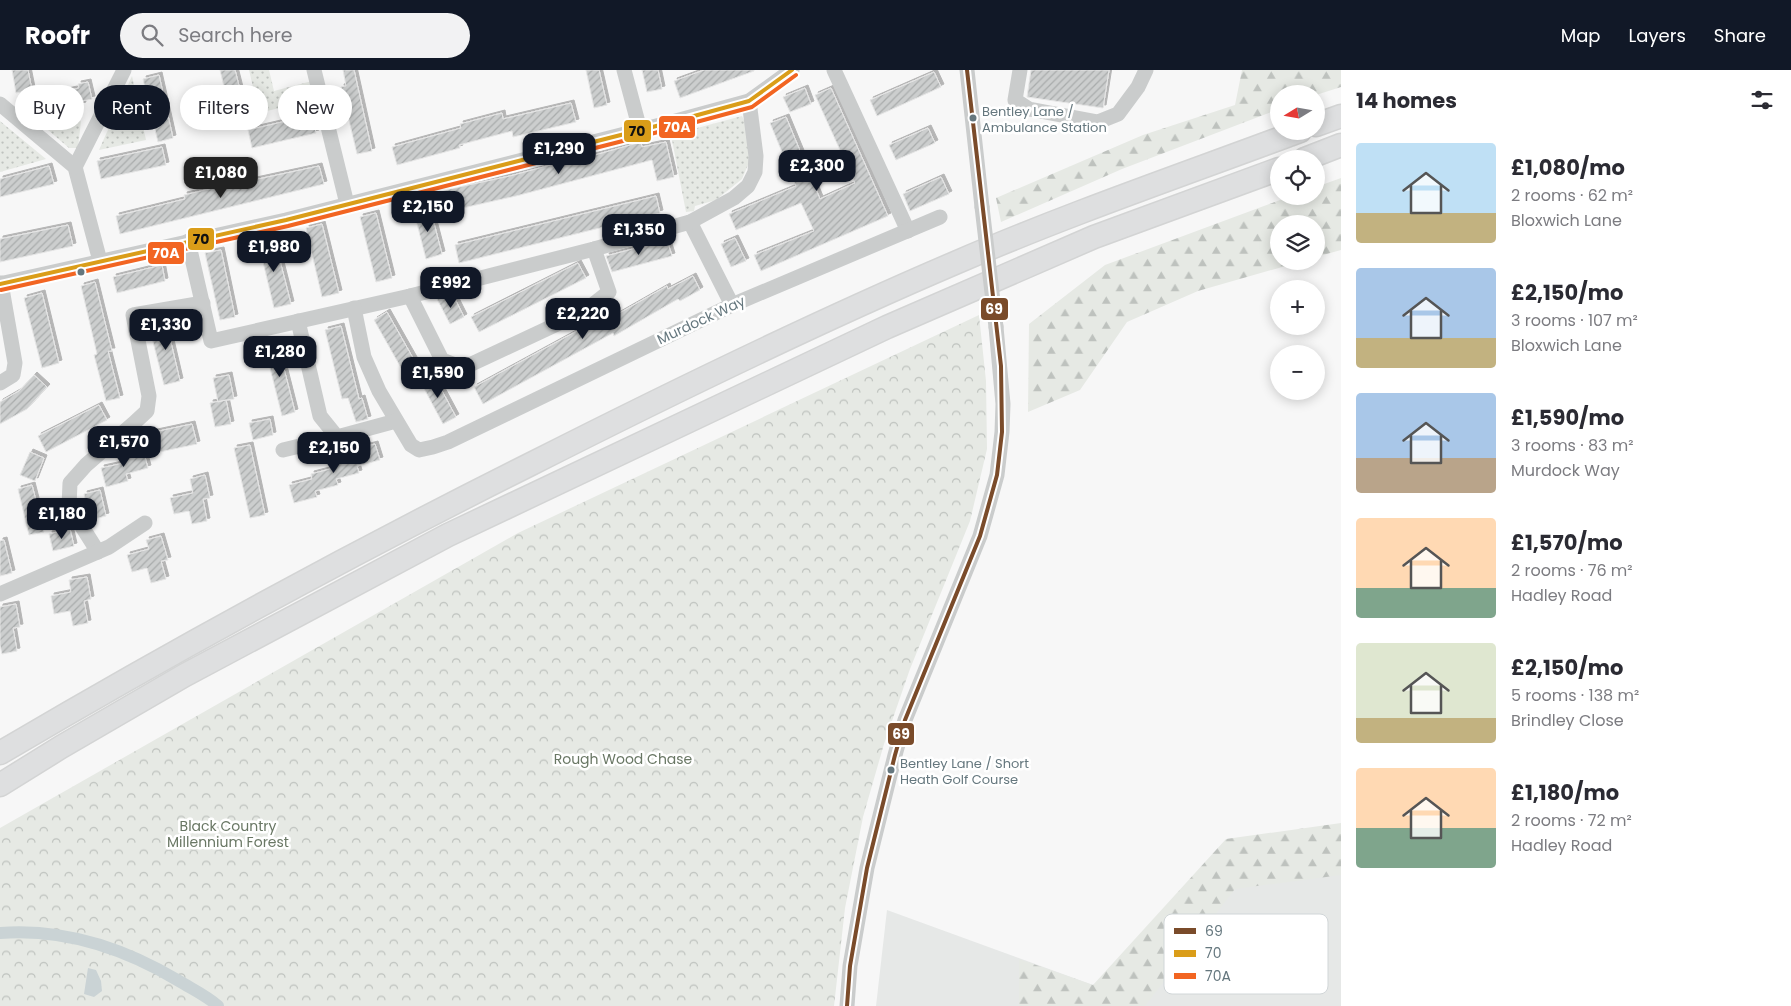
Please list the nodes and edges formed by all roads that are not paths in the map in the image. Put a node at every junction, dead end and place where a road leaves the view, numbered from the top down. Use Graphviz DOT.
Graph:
graph roads {
  1 [pos="124,70"];
  2 [pos="314,70"];
  3 [pos="624,70"];
  4 [pos="792,70"];
  5 [pos="834,70"];
  6 [pos="967,70"];
  7 [pos="1020,70"];
  8 [pos="1146,70"];
  9 [pos="749,101"];
  10 [pos="0,104"];
  11 [pos="1341,116"];
  12 [pos="1325,122"];
  13 [pos="640,130"];
  14 [pos="1275,140"];
  15 [pos="1341,145"];
  16 [pos="1325,151"];
  17 [pos="75,167"];
  18 [pos="1270,172"];
  19 [pos="347,204"];
  20 [pos="940,216"];
  21 [pos="690,222"];
  22 [pos="908,231"];
  23 [pos="188,241"];
  24 [pos="594,249"];
  25 [pos="100,261"];
  26 [pos="1,284"];
  27 [pos="410,296"];
  28 [pos="203,303"];
  29 [pos="732,305"];
  30 [pos="354,308"];
  31 [pos="298,321"];
  32 [pos="0,383"];
  33 [pos="396,421"];
  34 [pos="337,437"];
  35 [pos="283,450"];
  36 [pos="145,523"];
  37 [pos="98,552"];
  38 [pos="0,594"];
  39 [pos="0,753"];
  40 [pos="0,786"];
  41 [pos="847,1006"];
  1 -- 17 [label="street"];
  2 -- 19 [label="street"];
  3 -- 13 [label="street"];
  4 -- 9 [label="street"];
  5 -- 22 [label="street"];
  6 -- 41 [label="street, bridge"];
  7 -- 8 [label="street"];
  9 -- 13 [label="street"];
  9 -- 21 [label="street"];
  10 -- 17 [label="street"];
  11 -- 12 [label="highway"];
  13 -- 19 [label="street"];
  14 -- 39 [label="highway"];
  15 -- 16 [label="highway"];
  17 -- 25 [label="street"];
  18 -- 40 [label="highway"];
  19 -- 23 [label="street"];
  20 -- 22 [label="street, Murdock Way"];
  21 -- 24 [label="street"];
  21 -- 29 [label="street"];
  22 -- 29 [label="street, Murdock Way"];
  23 -- 25 [label="street"];
  23 -- 28 [label="street"];
  24 -- 27 [label="street"];
  24 -- 27 [label="street"];
  25 -- 26 [label="street"];
  26 -- 32 [label="street"];
  27 -- 30 [label="street"];
  28 -- 31 [label="street"];
  28 -- 37 [label="street"];
  29 -- 33 [label="street, Murdock Way"];
  30 -- 31 [label="street"];
  30 -- 33 [label="street"];
  31 -- 34 [label="street"];
  33 -- 34 [label="street"];
  34 -- 35 [label="street"];
  36 -- 37 [label="street"];
  37 -- 38 [label="street"];
}
